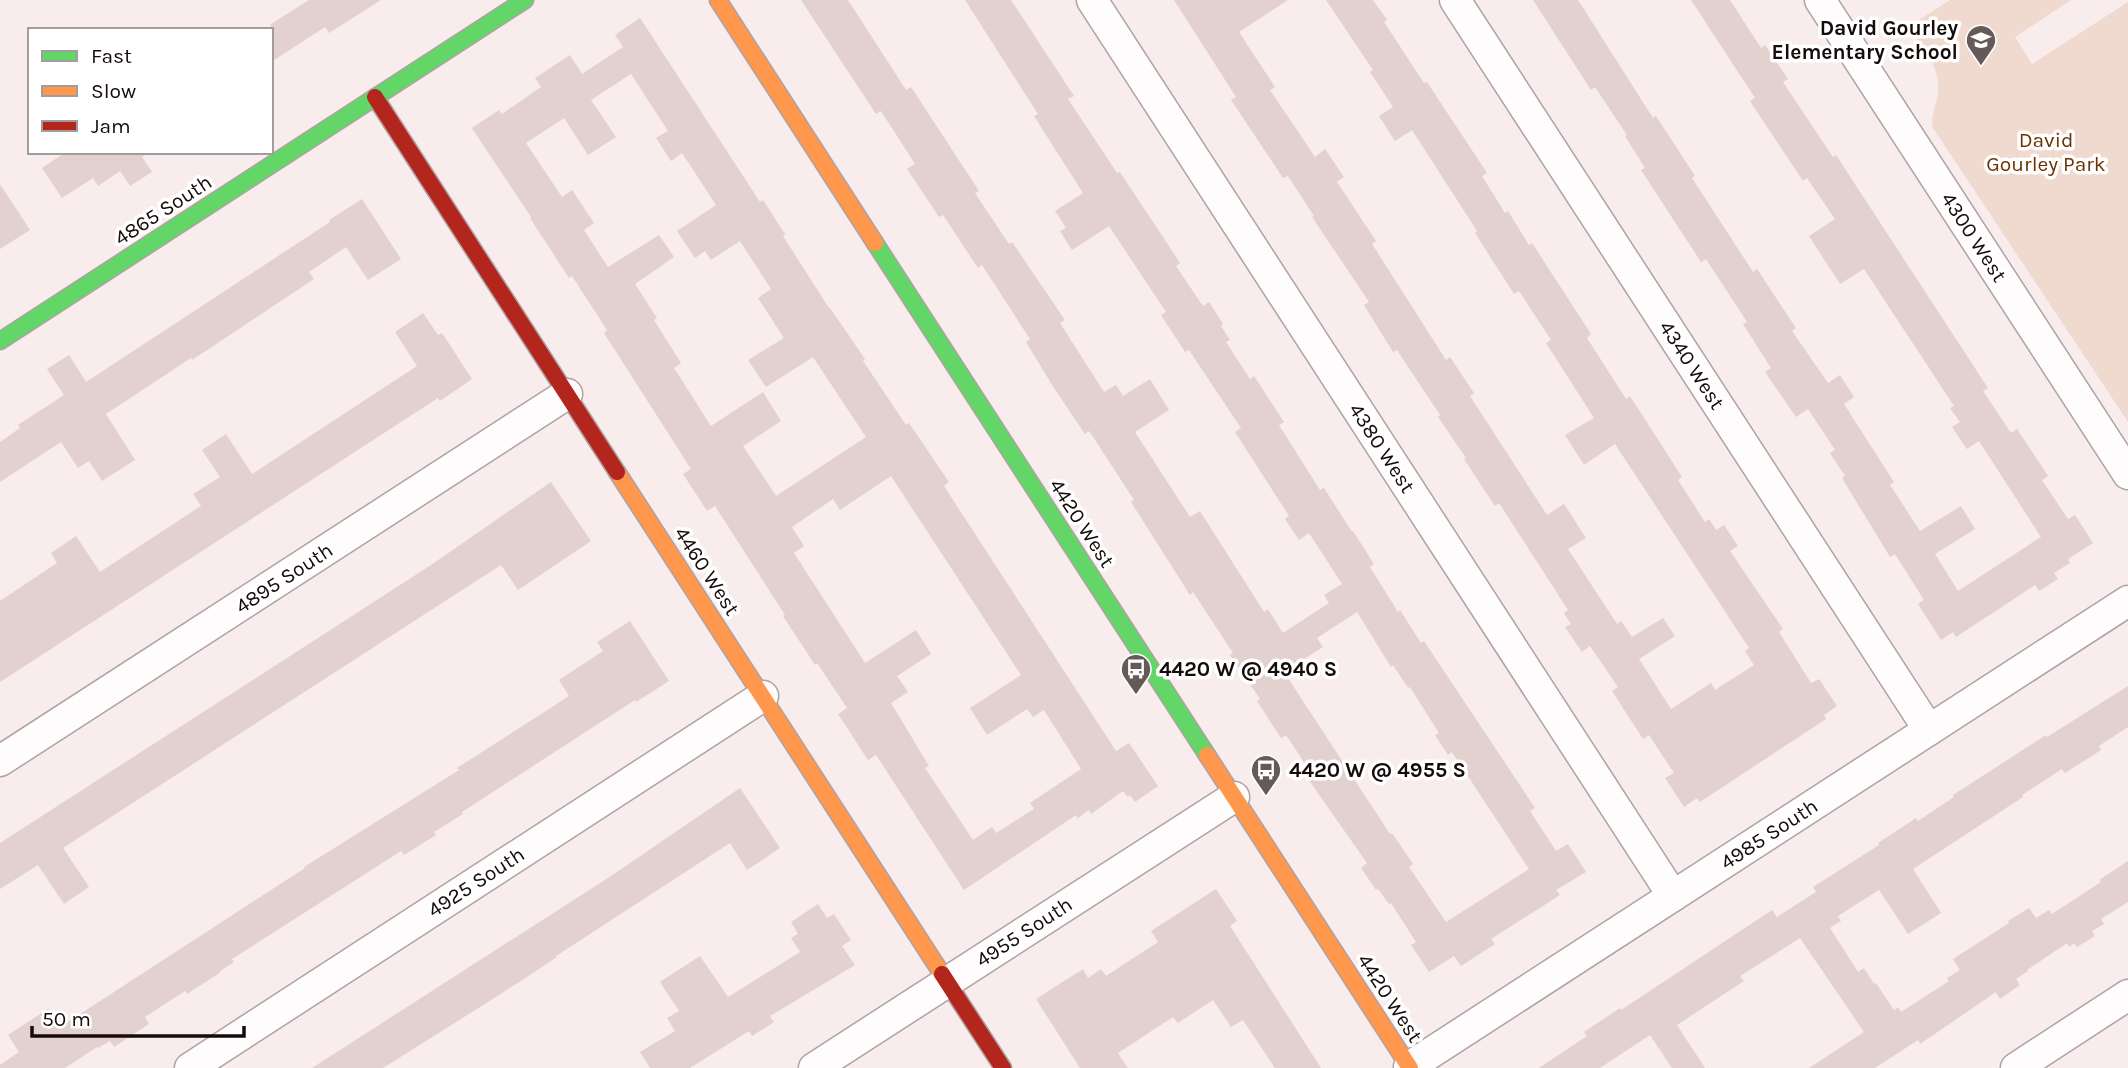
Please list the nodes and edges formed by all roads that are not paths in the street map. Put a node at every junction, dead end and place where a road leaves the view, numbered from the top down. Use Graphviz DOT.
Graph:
graph roads {
  1 [pos="525,0"];
  2 [pos="718,0"];
  3 [pos="1092,0"];
  4 [pos="1455,0"];
  5 [pos="1820,0"];
  6 [pos="375,97"];
  7 [pos="0,341"];
  8 [pos="567,394"];
  9 [pos="2128,474"];
  10 [pos="2128,601"];
  11 [pos="763,696"];
  12 [pos="1929,730"];
  13 [pos="0,761"];
  14 [pos="1234,797"];
  15 [pos="1673,896"];
  16 [pos="947,981"];
  17 [pos="2128,995"];
  18 [pos="1410,1067"];
  19 [pos="190,1068"];
  20 [pos="814,1068"];
  21 [pos="1003,1068"];
  22 [pos="2016,1068"];
  1 -- 6 [label="street, 4865 South"];
  2 -- 14 [label="street, 4420 West"];
  3 -- 15 [label="street, 4380 West"];
  4 -- 12 [label="street, 4340 West"];
  5 -- 9 [label="street, 4300 West"];
  6 -- 7 [label="street, 4865 South"];
  6 -- 8 [label="street, 4460 West"];
  8 -- 11 [label="street, 4460 West"];
  8 -- 13 [label="street, 4895 South"];
  10 -- 12 [label="street, 4985 South"];
  11 -- 16 [label="street, 4460 West"];
  11 -- 19 [label="street, 4925 South"];
  12 -- 15 [label="street, 4985 South"];
  14 -- 16 [label="street, 4955 South"];
  14 -- 18 [label="street, 4420 West"];
  15 -- 18 [label="street, 4985 South"];
  16 -- 20 [label="street, 4955 South"];
  16 -- 21 [label="street, 4460 West"];
  17 -- 22 [label="street"];
}
